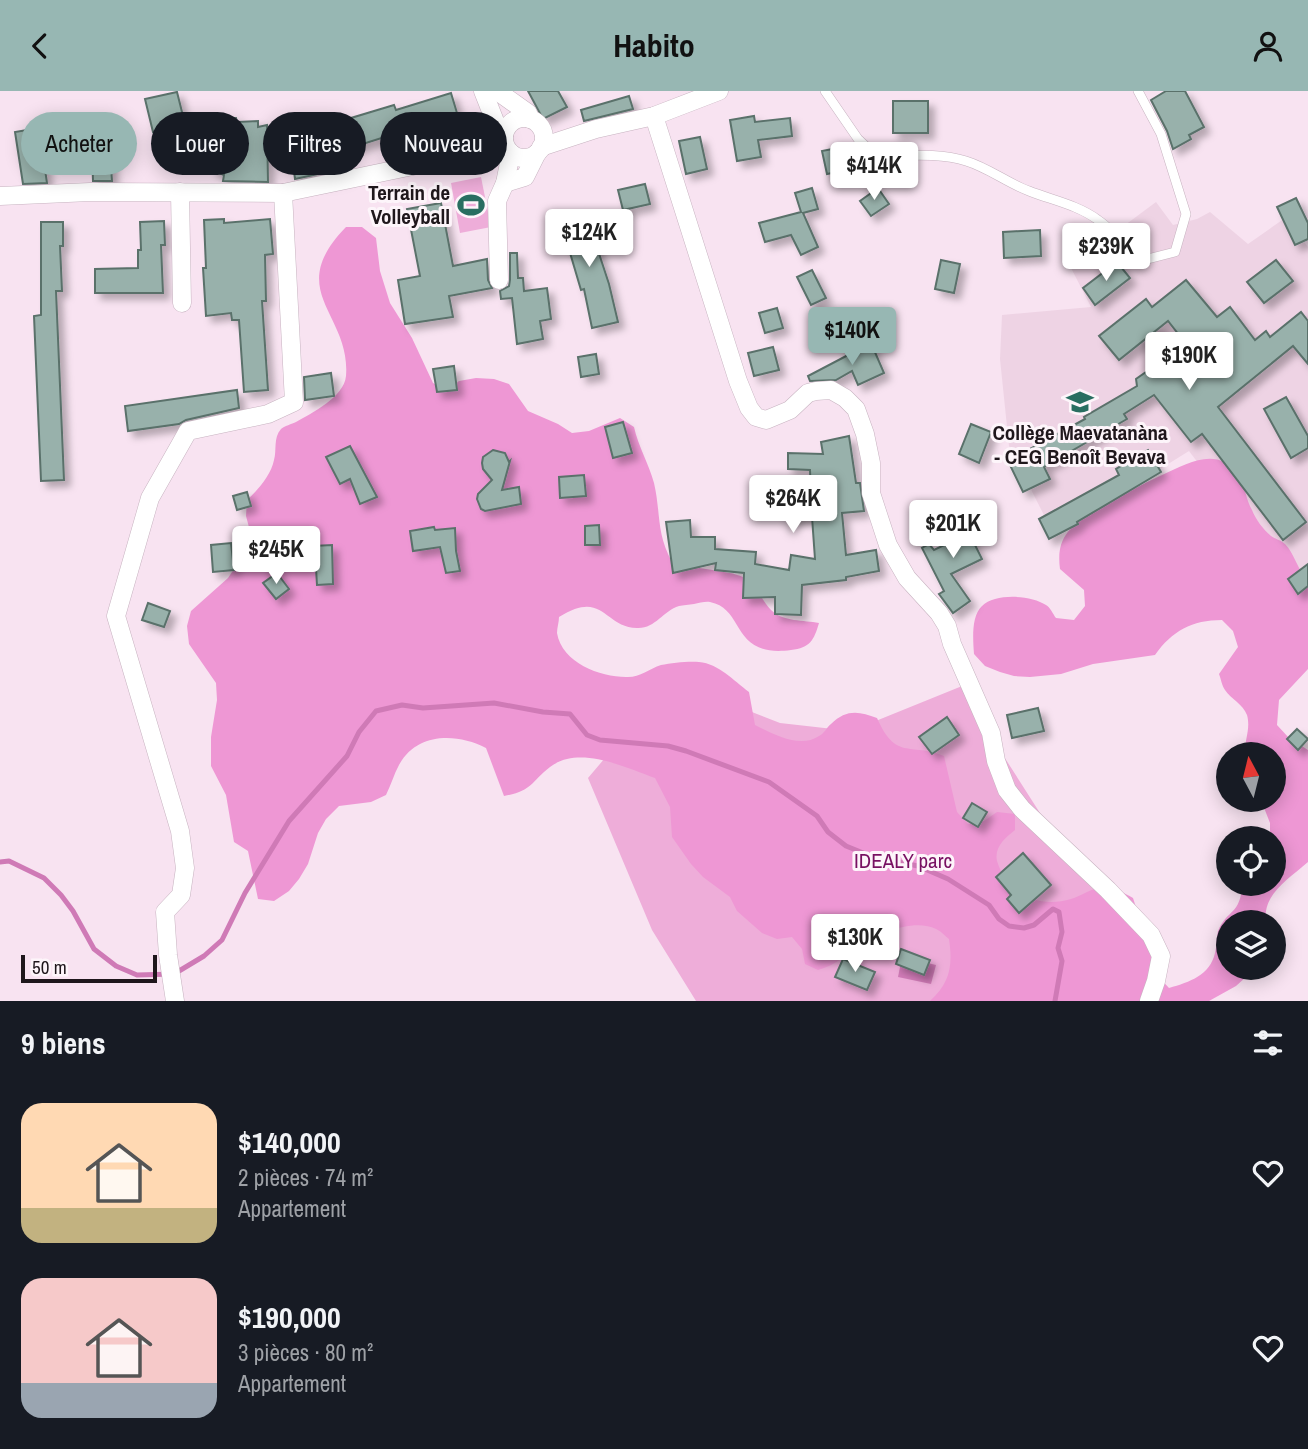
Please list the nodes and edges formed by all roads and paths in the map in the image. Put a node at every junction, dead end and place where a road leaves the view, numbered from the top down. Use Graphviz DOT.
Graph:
graph roads {
  1 [pos="483,91"];
  2 [pos="497,91"];
  3 [pos="719,91"];
  4 [pos="825,91"];
  5 [pos="1138,91"];
  6 [pos="491,112"];
  7 [pos="654,116"];
  8 [pos="535,123"];
  9 [pos="596,129"];
  10 [pos="507,137"];
  11 [pos="507,143"];
  12 [pos="539,150"];
  13 [pos="380,173"];
  14 [pos="505,175"];
  15 [pos="505,183"];
  16 [pos="180,192"];
  17 [pos="284,193"];
  18 [pos="0,197"];
  19 [pos="499,279"];
  20 [pos="182,303"];
  21 [pos="174,997"];
  22 [pos="1149,1001"];
  1 -- 6 [label="street"];
  2 -- 8 [label="street"];
  3 -- 7 [label="street"];
  4 -- 5 [label="lane"];
  7 -- 9 [label="street"];
  7 -- 22 [label="street"];
  8 -- 9 [label="street"];
  8 -- 10 [label="street"];
  8 -- 12 [label="street"];
  9 -- 12 [label="street"];
  11 -- 12 [label="street"];
  12 -- 15 [label="street"];
  13 -- 17 [label="street"];
  14 -- 15 [label="street"];
  15 -- 19 [label="street"];
  16 -- 17 [label="street"];
  16 -- 18 [label="street"];
  16 -- 20 [label="street"];
  17 -- 21 [label="street"];
}
